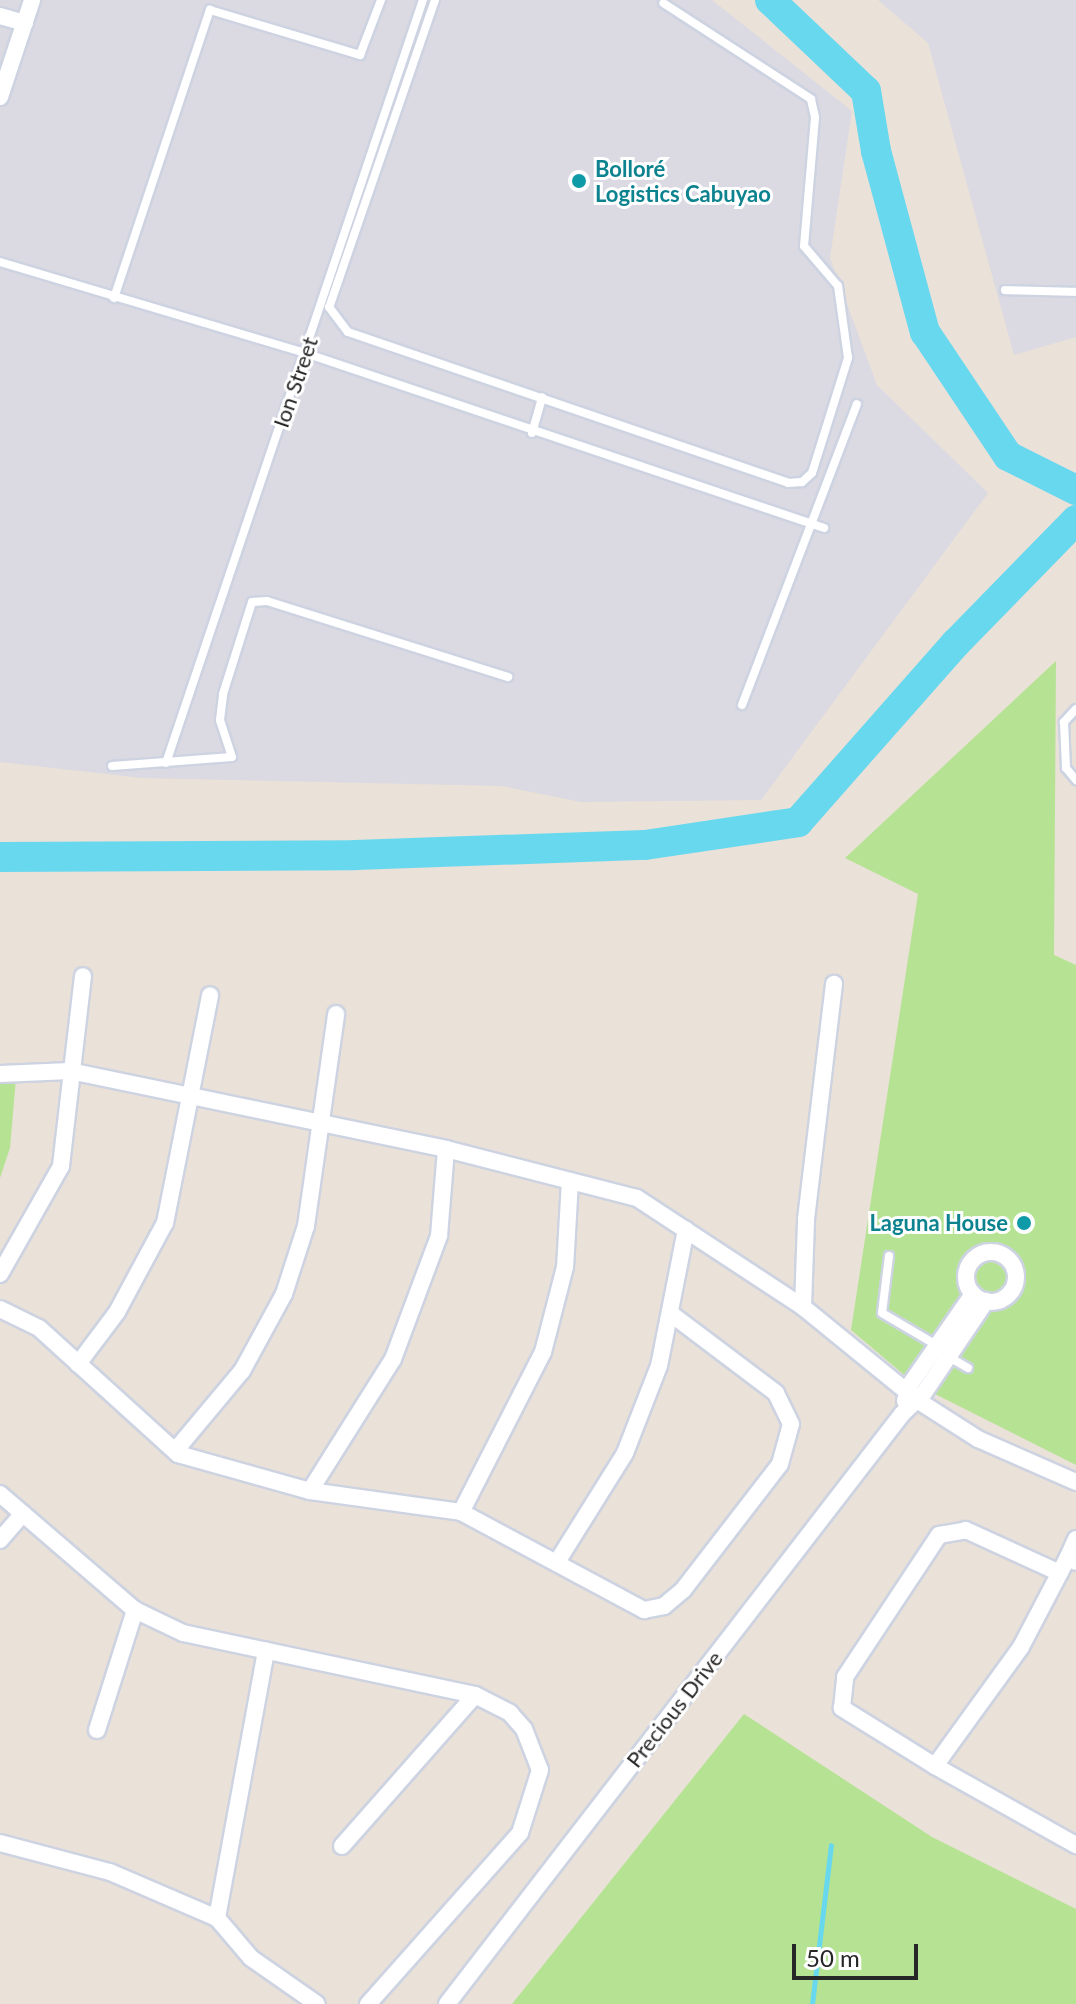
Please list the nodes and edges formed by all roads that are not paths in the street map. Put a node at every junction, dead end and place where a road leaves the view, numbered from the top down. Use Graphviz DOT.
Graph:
graph roads {
  1 [pos="32,0"];
  2 [pos="381,0"];
  3 [pos="423,0"];
  4 [pos="435,0"];
  5 [pos="663,3"];
  6 [pos="0,16"];
  7 [pos="25,23"];
  8 [pos="0,97"];
  9 [pos="0,262"];
  10 [pos="1005,290"];
  11 [pos="1076,292"];
  12 [pos="114,298"];
  13 [pos="305,353"];
  14 [pos="542,397"];
  15 [pos="857,404"];
  16 [pos="532,433"];
  17 [pos="808,523"];
  18 [pos="824,528"];
  19 [pos="508,677"];
  20 [pos="742,705"];
  21 [pos="1076,709"];
  22 [pos="166,763"];
  23 [pos="112,766"];
  24 [pos="1076,780"];
  25 [pos="83,976"];
  26 [pos="834,984"];
  27 [pos="210,995"];
  28 [pos="336,1014"];
  29 [pos="70,1071"];
  30 [pos="0,1074"];
  31 [pos="193,1097"];
  32 [pos="321,1124"];
  33 [pos="446,1149"];
  34 [pos="570,1181"];
  35 [pos="686,1230"];
  36 [pos="889,1256"];
  37 [pos="0,1274"];
  38 [pos="980,1297"];
  39 [pos="803,1307"];
  40 [pos="0,1309"];
  41 [pos="671,1314"];
  42 [pos="944,1351"];
  43 [pos="78,1364"];
  44 [pos="968,1368"];
  45 [pos="912,1397"];
  46 [pos="175,1451"];
  47 [pos="1076,1482"];
  48 [pos="310,1491"];
  49 [pos="0,1494"];
  50 [pos="461,1512"];
  51 [pos="23,1514"];
  52 [pos="1076,1539"];
  53 [pos="0,1540"];
  54 [pos="1072,1560"];
  55 [pos="557,1562"];
  56 [pos="1060,1573"];
  57 [pos="135,1610"];
  58 [pos="266,1650"];
  59 [pos="475,1695"];
  60 [pos="97,1730"];
  61 [pos="935,1766"];
  62 [pos="0,1843"];
  63 [pos="1076,1845"];
  64 [pos="342,1846"];
  65 [pos="217,1918"];
  66 [pos="317,2004"];
  67 [pos="368,2004"];
  68 [pos="447,2004"];
  1 -- 7 [label="street"];
  2 -- 12 [label="lane"];
  3 -- 13 [label="lane, Ion Street"];
  4 -- 14 [label="lane"];
  5 -- 14 [label="lane"];
  6 -- 7 [label="street"];
  7 -- 8 [label="street"];
  9 -- 12 [label="lane"];
  10 -- 11 [label="lane"];
  12 -- 13 [label="lane"];
  13 -- 16 [label="lane"];
  13 -- 22 [label="lane, Ion Street"];
  14 -- 16 [label="lane"];
  15 -- 17 [label="lane"];
  16 -- 17 [label="lane"];
  17 -- 18 [label="lane"];
  17 -- 20 [label="lane"];
  19 -- 22 [label="lane"];
  21 -- 24 [label="lane"];
  22 -- 23 [label="lane"];
  25 -- 29 [label="street"];
  26 -- 39 [label="street"];
  27 -- 31 [label="street"];
  28 -- 32 [label="street"];
  29 -- 30 [label="street"];
  29 -- 31 [label="street"];
  29 -- 37 [label="street"];
  31 -- 32 [label="street"];
  31 -- 43 [label="street"];
  32 -- 33 [label="street"];
  32 -- 46 [label="street"];
  33 -- 34 [label="street"];
  33 -- 48 [label="street"];
  34 -- 35 [label="street"];
  34 -- 50 [label="street"];
  35 -- 39 [label="street"];
  35 -- 41 [label="street"];
  36 -- 42 [label="lane"];
  38 -- 42 [label="street, Precious Drive"];
  39 -- 45 [label="street"];
  40 -- 43 [label="street"];
  41 -- 55 [label="street"];
  41 -- 55 [label="street"];
  42 -- 44 [label="lane"];
  42 -- 45 [label="street, Precious Drive"];
  43 -- 46 [label="street"];
  45 -- 47 [label="street"];
  45 -- 68 [label="street, Precious Drive"];
  46 -- 48 [label="street"];
  48 -- 50 [label="street"];
  49 -- 51 [label="street"];
  50 -- 55 [label="street"];
  51 -- 53 [label="street"];
  51 -- 57 [label="street"];
  52 -- 54 [label="street"];
  54 -- 56 [label="street"];
  56 -- 61 [label="street"];
  56 -- 61 [label="street"];
  57 -- 58 [label="street"];
  57 -- 60 [label="street"];
  58 -- 59 [label="street"];
  58 -- 65 [label="street"];
  59 -- 64 [label="street"];
  59 -- 67 [label="street"];
  61 -- 63 [label="street"];
  62 -- 65 [label="street"];
  65 -- 66 [label="street"];
}
